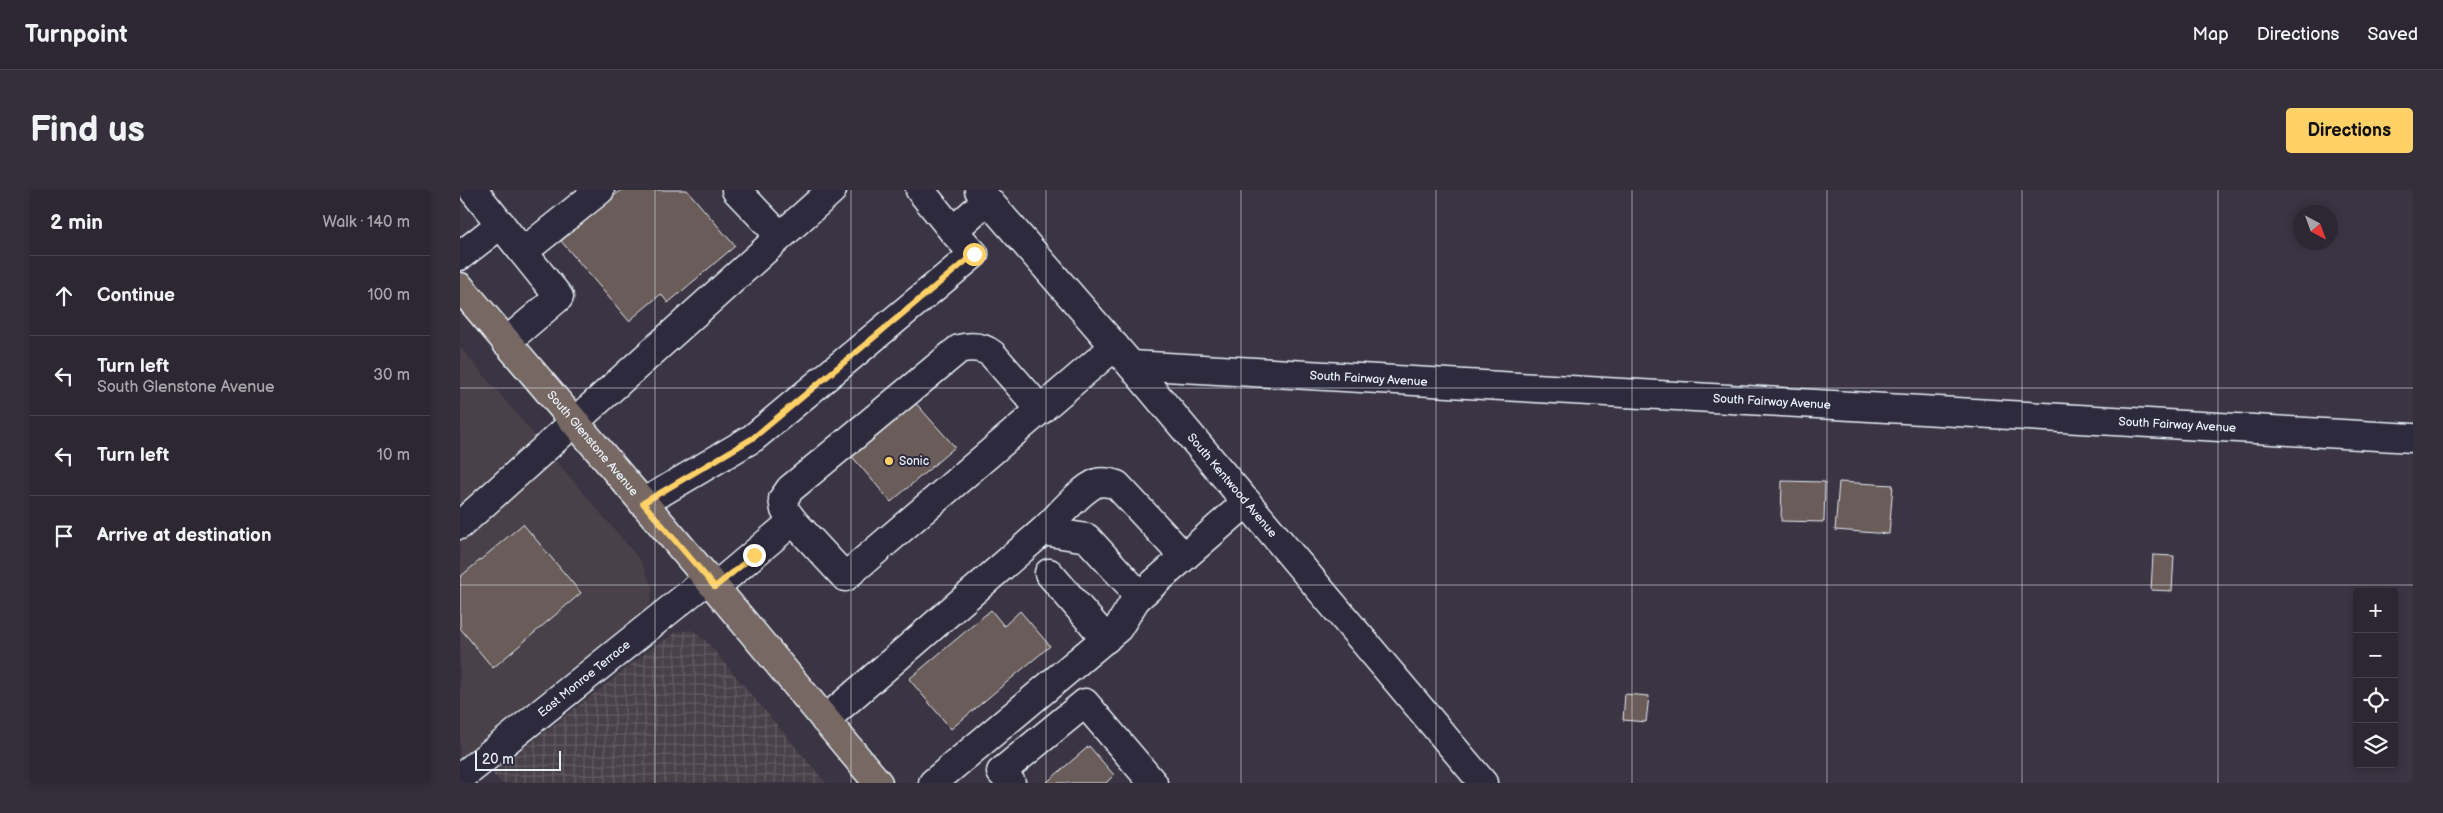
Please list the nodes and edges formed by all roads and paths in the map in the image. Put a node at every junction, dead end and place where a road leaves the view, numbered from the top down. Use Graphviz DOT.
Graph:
graph roads {
  1 [pos="473,190"];
  2 [pos="600,190"];
  3 [pos="736,190"];
  4 [pos="832,190"];
  5 [pos="920,190"];
  6 [pos="983,195"];
  7 [pos="501,224"];
  8 [pos="952,231"];
  9 [pos="780,236"];
  10 [pos="522,252"];
  11 [pos="460,256"];
  12 [pos="460,287"];
  13 [pos="506,342"];
  14 [pos="1123,355"];
  15 [pos="1041,410"];
  16 [pos="575,422"];
  17 [pos="2413,438"];
  18 [pos="1247,502"];
  19 [pos="643,503"];
  20 [pos="793,521"];
  21 [pos="460,525"];
  22 [pos="1043,530"];
  23 [pos="1184,556"];
  24 [pos="1049,573"];
  25 [pos="712,583"];
  26 [pos="1136,598"];
  27 [pos="1106,639"];
  28 [pos="825,720"];
  29 [pos="461,775"];
  30 [pos="878,783"];
  31 [pos="933,783"];
  32 [pos="1011,783"];
  33 [pos="1153,783"];
  34 [pos="1483,783"];
  1 -- 7 [label="street"];
  2 -- 10 [label="street"];
  3 -- 9 [label="street"];
  4 -- 9 [label="street"];
  5 -- 8 [label="street"];
  6 -- 8 [label="street"];
  6 -- 14 [label="street, South Kentwood Avenue"];
  7 -- 10 [label="street"];
  7 -- 11 [label="street"];
  8 -- 19 [label="street"];
  9 -- 16 [label="street"];
  10 -- 13 [label="street"];
  12 -- 13 [label="main road, South Glenstone Avenue"];
  13 -- 16 [label="main road, South Glenstone Avenue"];
  14 -- 15 [label="street"];
  14 -- 17 [label="street, South Fairway Avenue"];
  14 -- 18 [label="street, South Kentwood Avenue"];
  15 -- 20 [label="street"];
  15 -- 20 [label="street"];
  16 -- 19 [label="main road, South Glenstone Avenue"];
  16 -- 21 [label="street"];
  18 -- 23 [label="street"];
  18 -- 34 [label="street, South Kentwood Avenue"];
  19 -- 25 [label="main road, South Glenstone Avenue"];
  20 -- 25 [label="street, East Monroe Terrace"];
  22 -- 23 [label="street"];
  22 -- 26 [label="street"];
  22 -- 28 [label="street"];
  23 -- 26 [label="street"];
  24 -- 27 [label="street"];
  25 -- 28 [label="main road, South Glenstone Avenue"];
  25 -- 29 [label="street, East Monroe Terrace"];
  26 -- 27 [label="street"];
  27 -- 31 [label="street"];
  28 -- 30 [label="main road, South Glenstone Avenue"];
  32 -- 33 [label="street"];
}
